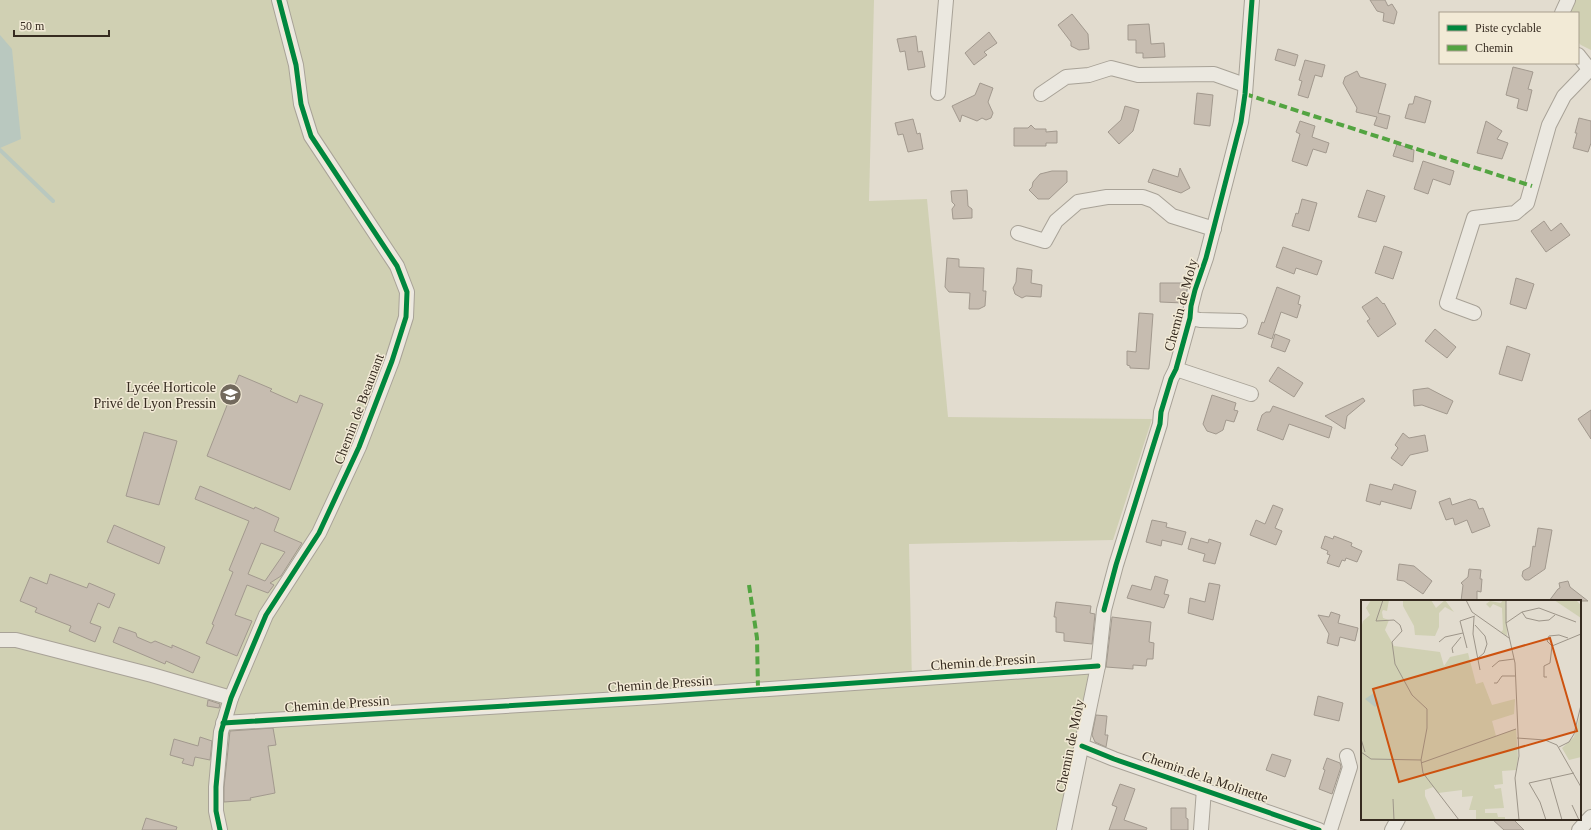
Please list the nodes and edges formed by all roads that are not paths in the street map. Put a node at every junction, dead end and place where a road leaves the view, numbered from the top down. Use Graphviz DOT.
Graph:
graph roads {
  1 [pos="279,0"];
  2 [pos="946,0"];
  3 [pos="1252,0"];
  4 [pos="1568,0"];
  5 [pos="1562,12"];
  6 [pos="1579,56"];
  7 [pos="1590,68"];
  8 [pos="1245,85"];
  9 [pos="938,93"];
  10 [pos="1041,94"];
  11 [pos="1214,229"];
  12 [pos="1018,233"];
  13 [pos="1474,313"];
  14 [pos="1190,318"];
  15 [pos="1240,321"];
  16 [pos="1176,369"];
  17 [pos="1251,394"];
  18 [pos="0,640"];
  19 [pos="1098,666"];
  20 [pos="231,698"];
  21 [pos="224,724"];
  22 [pos="1082,746"];
  23 [pos="1347,756"];
  24 [pos="1204,789"];
  25 [pos="1591,817"];
  26 [pos="1397,820"];
  27 [pos="220,830"];
  28 [pos="1064,830"];
  29 [pos="1201,830"];
  30 [pos="1319,830"];
  31 [pos="1330,830"];
  32 [pos="1392,830"];
  33 [pos="1579,830"];
  1 -- 20 [label="street, Chemin de Beaunant"];
  2 -- 9 [label="street"];
  3 -- 8 [label="street, Chemin de Moly"];
  4 -- 5 [label="street"];
  6 -- 7 [label="street"];
  7 -- 13 [label="street"];
  8 -- 10 [label="street"];
  8 -- 11 [label="street, Chemin de Moly"];
  11 -- 12 [label="street"];
  11 -- 14 [label="street, Chemin de Moly"];
  14 -- 15 [label="street"];
  14 -- 16 [label="street, Chemin de Moly"];
  16 -- 17 [label="street"];
  16 -- 19 [label="street, Chemin de Moly"];
  18 -- 20 [label="street"];
  19 -- 21 [label="street, Chemin de Pressin"];
  19 -- 22 [label="street, Chemin de Moly"];
  20 -- 21 [label="street, Chemin de Beaunant"];
  21 -- 27 [label="street, Chemin de Beaunant"];
  22 -- 24 [label="street, Chemin de la Molinette"];
  22 -- 28 [label="street, Chemin de Moly"];
  23 -- 31 [label="street"];
  24 -- 29 [label="street"];
  24 -- 30 [label="street, Chemin de la Molinette"];
  25 -- 33 [label="street"];
  26 -- 32 [label="street"];
}
